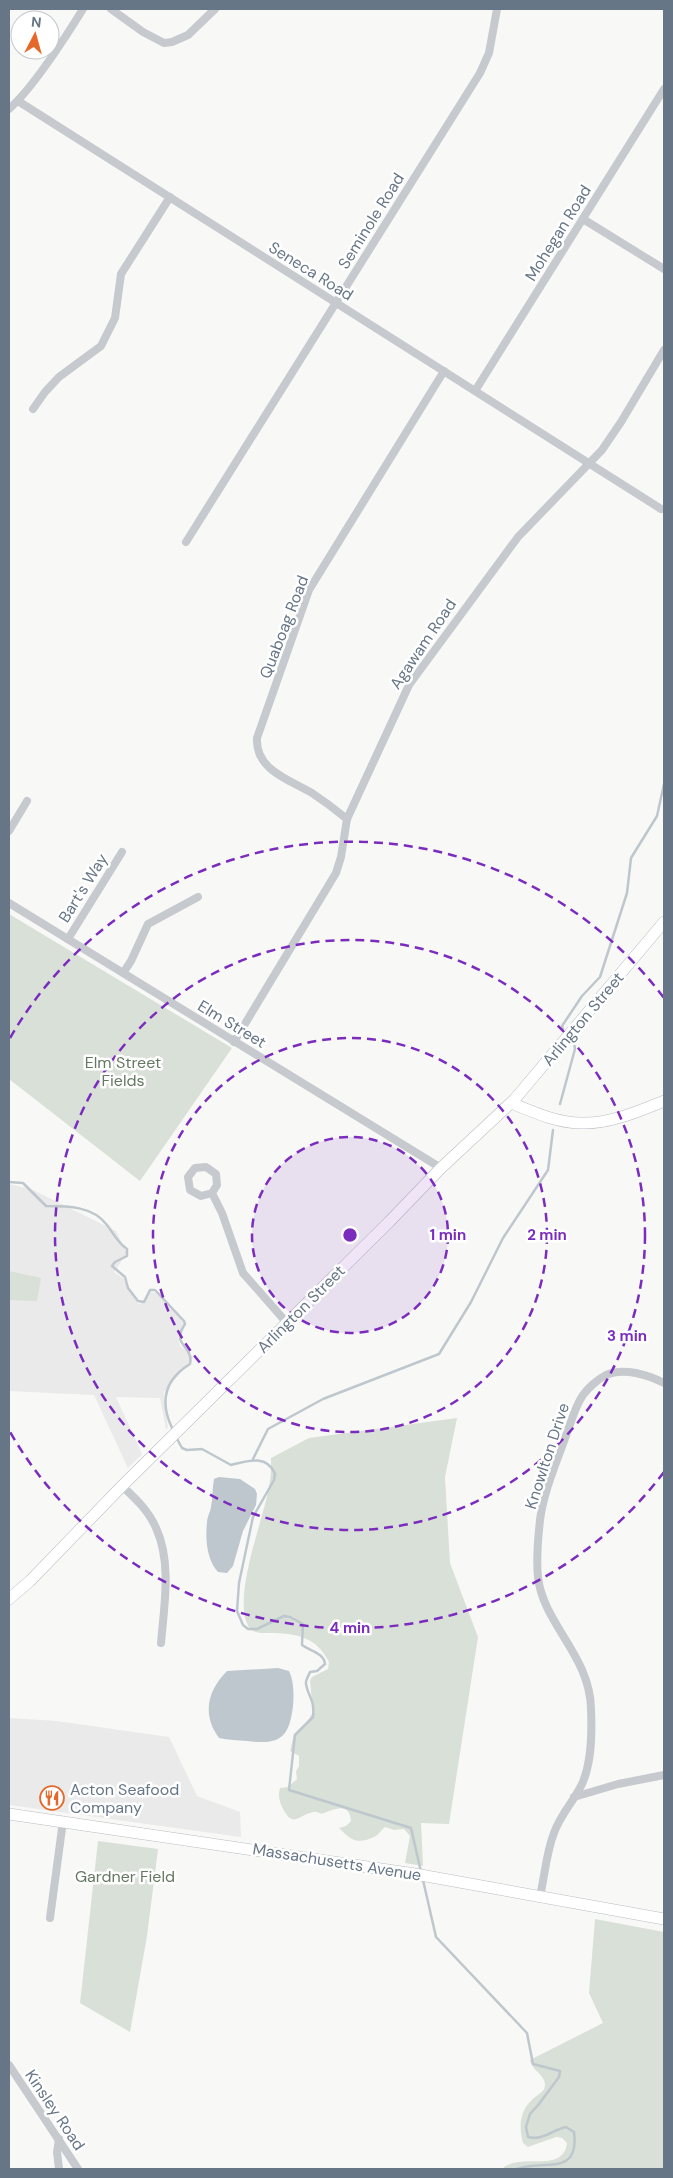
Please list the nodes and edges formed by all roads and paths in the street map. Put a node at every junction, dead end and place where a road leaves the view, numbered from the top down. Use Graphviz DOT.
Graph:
graph roads {
  1 [pos="83,9"];
  2 [pos="111,9"];
  3 [pos="215,9"];
  4 [pos="497,9"];
  5 [pos="664,89"];
  6 [pos="18,101"];
  7 [pos="9,109"];
  8 [pos="170,197"];
  9 [pos="583,218"];
  10 [pos="664,269"];
  11 [pos="336,303"];
  12 [pos="664,350"];
  13 [pos="444,371"];
  14 [pos="476,391"];
  15 [pos="33,409"];
  16 [pos="590,463"];
  17 [pos="661,510"];
  18 [pos="186,542"];
  19 [pos="27,801"];
  20 [pos="347,819"];
  21 [pos="9,831"];
  22 [pos="122,852"];
  23 [pos="198,897"];
  24 [pos="9,903"];
  25 [pos="664,922"];
  26 [pos="68,939"];
  27 [pos="123,973"];
  28 [pos="234,1042"];
  29 [pos="664,1101"];
  30 [pos="511,1103"];
  31 [pos="441,1168"];
  32 [pos="212,1193"];
  33 [pos="287,1323"];
  34 [pos="664,1383"];
  35 [pos="122,1486"];
  36 [pos="9,1599"];
  37 [pos="161,1643"];
  38 [pos="664,1775"];
  39 [pos="574,1797"];
  40 [pos="9,1814"];
  41 [pos="63,1821"];
  42 [pos="540,1896"];
  43 [pos="50,1918"];
  44 [pos="664,1919"];
  45 [pos="9,2065"];
  46 [pos="58,2139"];
  47 [pos="59,2169"];
  48 [pos="78,2169"];
  1 -- 6 [label="street"];
  2 -- 3 [label="street"];
  4 -- 11 [label="street, Seminole Road"];
  5 -- 9 [label="street, Mohegan Road"];
  6 -- 7 [label="street"];
  6 -- 8 [label="street, Seneca Road"];
  8 -- 11 [label="street, Seneca Road"];
  8 -- 15 [label="street"];
  9 -- 10 [label="street"];
  9 -- 14 [label="street, Mohegan Road"];
  11 -- 13 [label="street, Seneca Road"];
  11 -- 18 [label="street, Seminole Road"];
  12 -- 16 [label="street, Agawam Road"];
  13 -- 14 [label="street, Seneca Road"];
  13 -- 20 [label="street, Quaboag Road"];
  14 -- 16 [label="street, Seneca Road"];
  16 -- 17 [label="street, Seneca Road"];
  16 -- 20 [label="street, Agawam Road"];
  19 -- 21 [label="street"];
  20 -- 28 [label="street, Agawam Road"];
  22 -- 26 [label="street, Bart's Way"];
  23 -- 27 [label="street"];
  24 -- 26 [label="street, Elm Street"];
  25 -- 30 [label="street, Arlington Street"];
  26 -- 27 [label="street, Elm Street"];
  27 -- 28 [label="street, Elm Street"];
  28 -- 31 [label="street, Elm Street"];
  29 -- 30 [label="street"];
  30 -- 31 [label="street, Arlington Street"];
  31 -- 33 [label="street, Arlington Street"];
  32 -- 32 [label="street"];
  32 -- 33 [label="street"];
  33 -- 35 [label="street, Arlington Street"];
  34 -- 39 [label="street, Knowlton Drive"];
  35 -- 36 [label="street, Arlington Street"];
  35 -- 37 [label="street"];
  38 -- 39 [label="street"];
  39 -- 42 [label="street, Knowlton Drive"];
  40 -- 41 [label="street, Massachusetts Avenue"];
  41 -- 42 [label="street, Massachusetts Avenue"];
  41 -- 43 [label="street"];
  42 -- 44 [label="street, Massachusetts Avenue"];
  45 -- 46 [label="street, Kinsley Road"];
  46 -- 47 [label="street"];
  46 -- 48 [label="street, Kinsley Road"];
}
